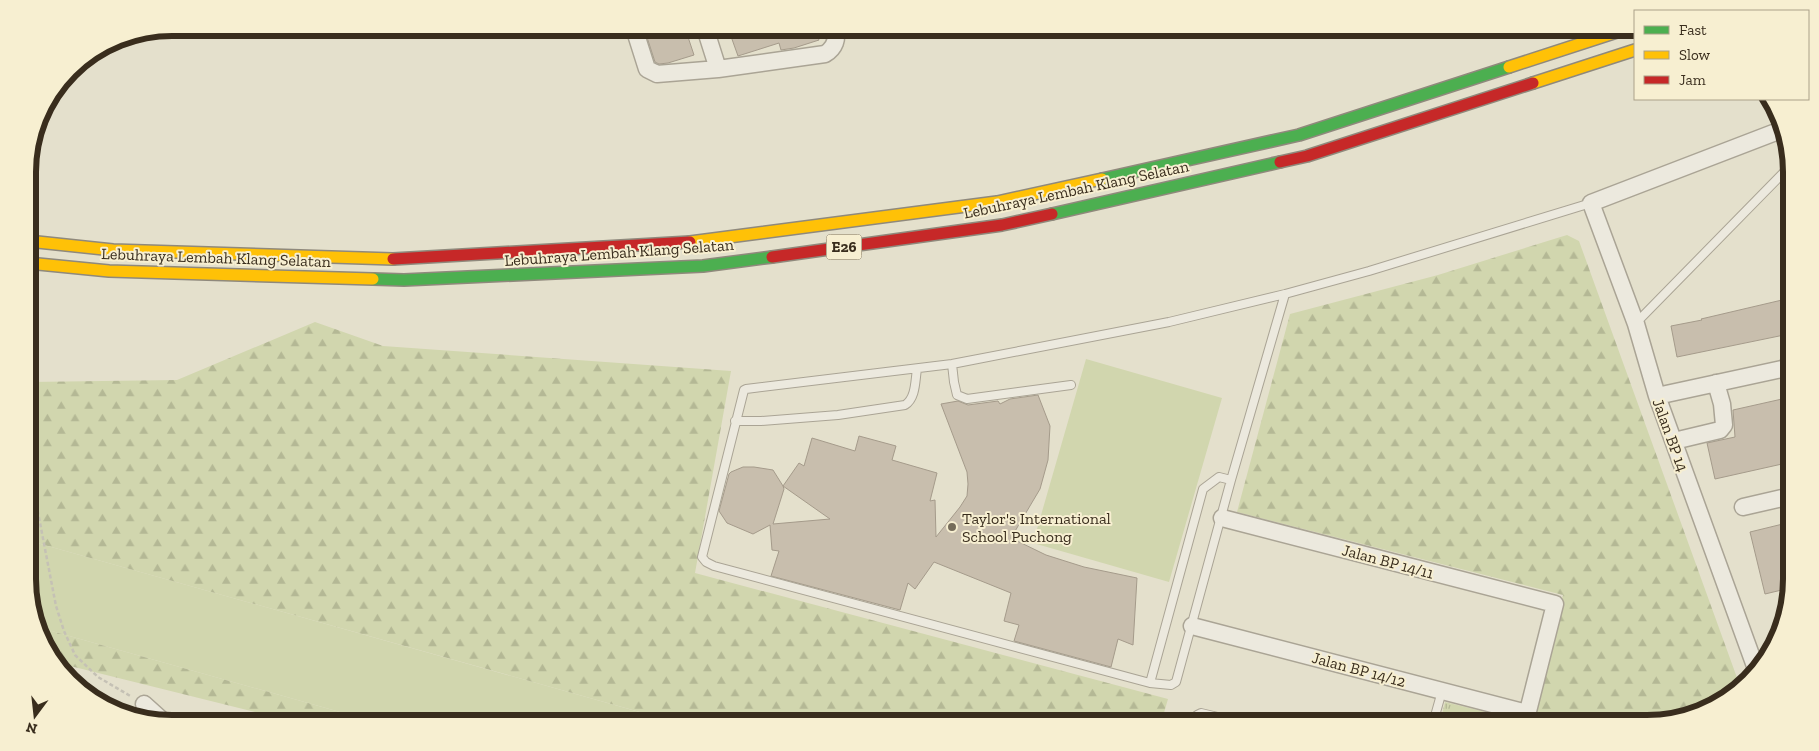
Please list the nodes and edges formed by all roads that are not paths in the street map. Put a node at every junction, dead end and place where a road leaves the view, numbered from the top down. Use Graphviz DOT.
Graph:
graph roads {
  1 [pos="637,36"];
  2 [pos="708,36"];
  3 [pos="836,36"];
  4 [pos="1604,36"];
  5 [pos="1634,50"];
  6 [pos="718,69"];
  7 [pos="1776,132"];
  8 [pos="1783,173"];
  9 [pos="1590,203"];
  10 [pos="37,242"];
  11 [pos="37,264"];
  12 [pos="1285,294"];
  13 [pos="1636,324"];
  14 [pos="952,364"];
  15 [pos="917,369"];
  16 [pos="1783,369"];
  17 [pos="1716,383"];
  18 [pos="1070,385"];
  19 [pos="1657,396"];
  20 [pos="735,420"];
  21 [pos="1674,441"];
  22 [pos="1230,480"];
  23 [pos="1783,498"];
  24 [pos="1743,507"];
  25 [pos="1222,518"];
  26 [pos="1192,626"];
  27 [pos="1754,663"];
  28 [pos="1150,683"];
  29 [pos="1442,691"];
  30 [pos="144,704"];
  31 [pos="155,714"];
  32 [pos="1435,714"];
  33 [pos="1514,714"];
  34 [pos="1527,714"];
  1 -- 6 [label="street"];
  2 -- 6 [label="street"];
  3 -- 6 [label="street"];
  4 -- 10 [label="highway, Lebuhraya Lembah Klang Selatan / E26"];
  5 -- 11 [label="highway, Lebuhraya Lembah Klang Selatan / E26"];
  7 -- 9 [label="street"];
  8 -- 13 [label="lane"];
  9 -- 12 [label="lane"];
  9 -- 13 [label="street, Jalan BP 14"];
  12 -- 14 [label="lane"];
  12 -- 22 [label="lane"];
  13 -- 19 [label="street, Jalan BP 14"];
  14 -- 15 [label="lane"];
  14 -- 18 [label="lane"];
  15 -- 20 [label="lane"];
  15 -- 20 [label="lane"];
  16 -- 17 [label="street"];
  17 -- 19 [label="street"];
  17 -- 21 [label="street"];
  19 -- 21 [label="street, Jalan BP 14"];
  20 -- 28 [label="lane"];
  21 -- 27 [label="street, Jalan BP 14"];
  22 -- 25 [label="lane"];
  22 -- 28 [label="lane"];
  23 -- 24 [label="street"];
  25 -- 26 [label="lane"];
  25 -- 34 [label="street, Jalan BP 14/11"];
  26 -- 28 [label="lane"];
  26 -- 29 [label="street, Jalan BP 14/12"];
  29 -- 32 [label="lane"];
  29 -- 33 [label="street, Jalan BP 14/12"];
  30 -- 31 [label="street"];
}
